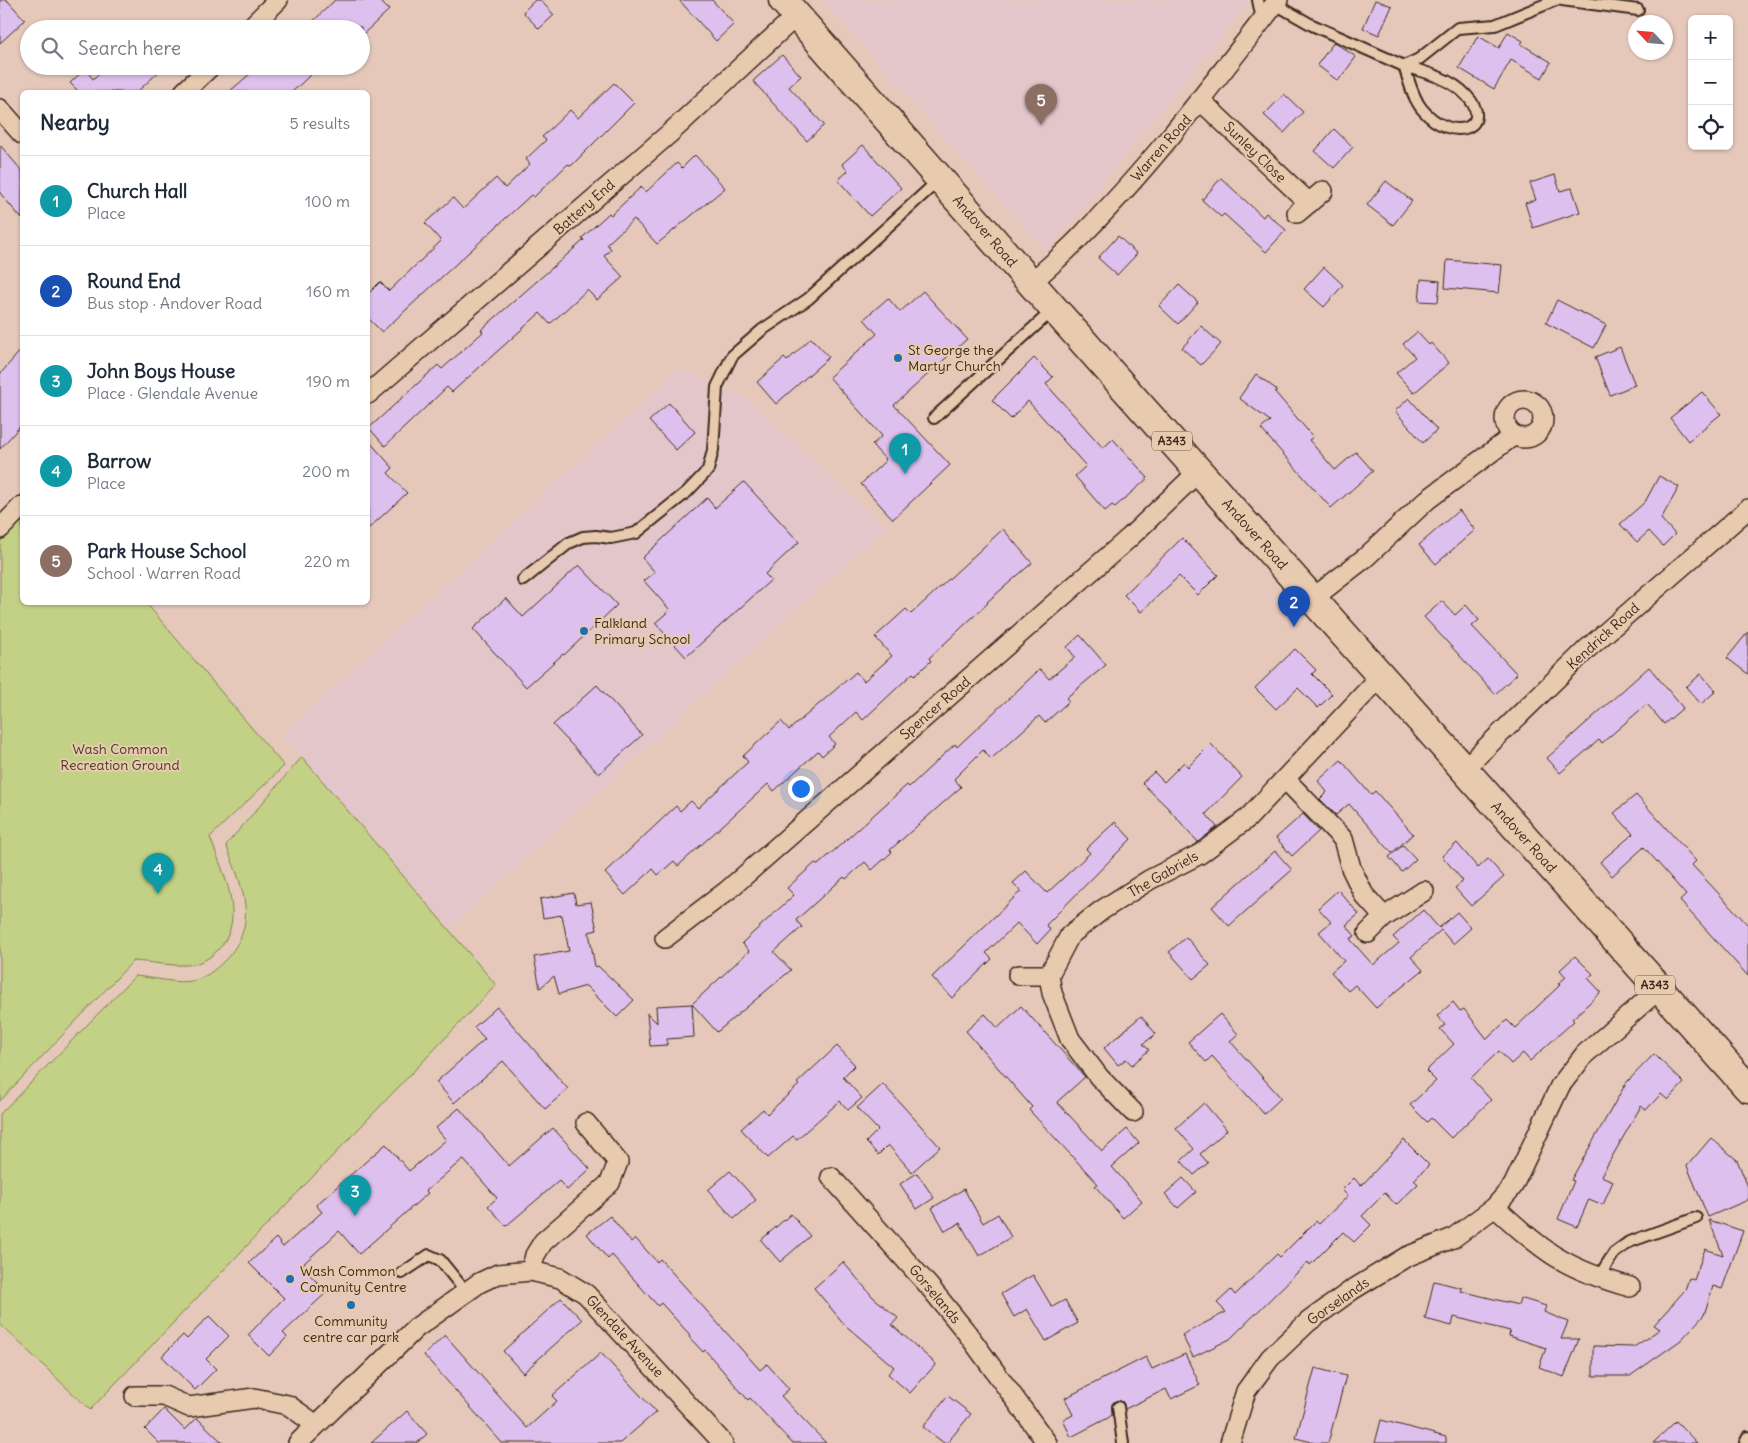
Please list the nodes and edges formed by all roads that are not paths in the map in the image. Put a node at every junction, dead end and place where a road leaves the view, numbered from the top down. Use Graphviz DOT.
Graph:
graph roads {
  1 [pos="278,0"];
  2 [pos="1556,0"];
  3 [pos="1562,0"];
  4 [pos="1270,1"];
  5 [pos="790,8"];
  6 [pos="1638,10"];
  7 [pos="258,20"];
  8 [pos="1404,66"];
  9 [pos="202,75"];
  10 [pos="186,90"];
  11 [pos="1201,101"];
  12 [pos="940,179"];
  13 [pos="1324,191"];
  14 [pos="1031,283"];
  15 [pos="1054,309"];
  16 [pos="370,392"];
  17 [pos="934,418"];
  18 [pos="1513,436"];
  19 [pos="1199,471"];
  20 [pos="20,508"];
  21 [pos="1748,509"];
  22 [pos="0,529"];
  23 [pos="523,580"];
  24 [pos="1312,599"];
  25 [pos="1381,676"];
  26 [pos="1464,769"];
  27 [pos="1286,780"];
  28 [pos="1424,891"];
  29 [pos="1384,917"];
  30 [pos="1368,933"];
  31 [pos="664,938"];
  32 [pos="1018,975"];
  33 [pos="1049,975"];
  34 [pos="1659,989"];
  35 [pos="1748,1088"];
  36 [pos="1133,1112"];
  37 [pos="586,1123"];
  38 [pos="831,1177"];
  39 [pos="1495,1207"];
  40 [pos="1696,1218"];
  41 [pos="531,1271"];
  42 [pos="402,1273"];
  43 [pos="1598,1278"];
  44 [pos="1630,1287"];
  45 [pos="466,1292"];
  46 [pos="136,1396"];
  47 [pos="1118,1407"];
  48 [pos="315,1424"];
  49 [pos="1748,1437"];
  50 [pos="298,1443"];
  51 [pos="723,1443"];
  52 [pos="1047,1443"];
  53 [pos="1123,1443"];
  54 [pos="1230,1443"];
  55 [pos="1745,1443"];
  1 -- 7 [label="street"];
  2 -- 8 [label="lane"];
  3 -- 6 [label="lane"];
  4 -- 8 [label="lane"];
  4 -- 11 [label="street, Warren Road"];
  5 -- 12 [label="main road, Andover Road / A343"];
  5 -- 16 [label="street, Battery End"];
  8 -- 8 [label="lane"];
  9 -- 10 [label="street"];
  11 -- 13 [label="street, Sunley Close"];
  11 -- 14 [label="street, Warren Road"];
  12 -- 14 [label="main road, Andover Road / A343"];
  12 -- 23 [label="lane"];
  14 -- 15 [label="main road, Andover Road / A343"];
  15 -- 17 [label="lane"];
  15 -- 19 [label="main road, Andover Road / A343"];
  18 -- 24 [label="street"];
  19 -- 24 [label="main road, Andover Road / A343"];
  19 -- 31 [label="street, Spencer Road"];
  20 -- 22 [label="street"];
  21 -- 26 [label="street, Kendrick Road"];
  24 -- 25 [label="main road, Andover Road / A343"];
  25 -- 26 [label="main road, Andover Road / A343"];
  25 -- 27 [label="street, The Gabriels"];
  26 -- 34 [label="main road, Andover Road / A343"];
  27 -- 29 [label="street"];
  27 -- 33 [label="street, The Gabriels"];
  28 -- 29 [label="street"];
  29 -- 30 [label="street"];
  32 -- 33 [label="street"];
  33 -- 36 [label="street"];
  34 -- 35 [label="main road, Andover Road / A343"];
  34 -- 39 [label="street, Gorselands"];
  37 -- 41 [label="street"];
  38 -- 52 [label="street, Gorselands"];
  39 -- 43 [label="street"];
  39 -- 54 [label="street, Gorselands"];
  40 -- 43 [label="lane"];
  41 -- 45 [label="street, Glendale Avenue"];
  41 -- 51 [label="street, Glendale Avenue"];
  42 -- 45 [label="lane"];
  43 -- 44 [label="street"];
  45 -- 48 [label="street, Glendale Avenue"];
  46 -- 48 [label="street"];
  47 -- 53 [label="lane"];
  48 -- 50 [label="street, Glendale Avenue"];
  49 -- 55 [label="lane"];
}
